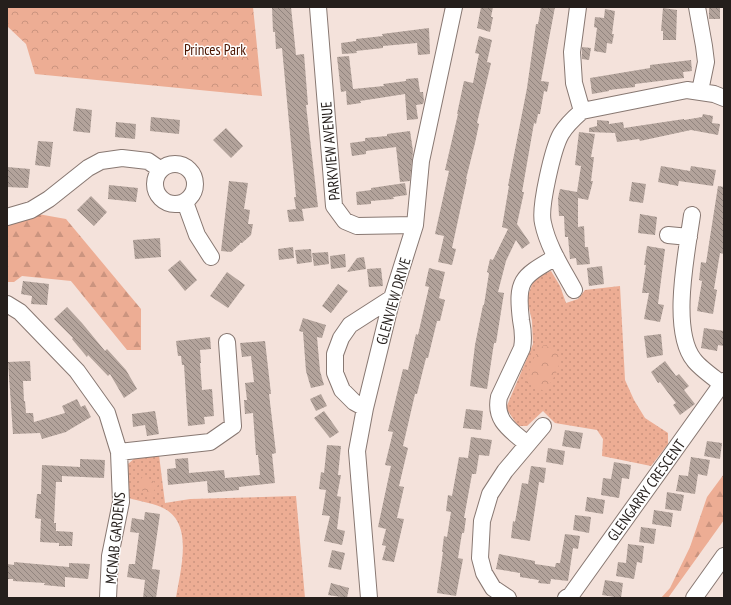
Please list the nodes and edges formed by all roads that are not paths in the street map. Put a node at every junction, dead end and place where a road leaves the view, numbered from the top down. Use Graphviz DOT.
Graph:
graph roads {
  1 [pos="318,7"];
  2 [pos="454,7"];
  3 [pos="578,7"];
  4 [pos="697,7"];
  5 [pos="700,91"];
  6 [pos="724,98"];
  7 [pos="582,111"];
  8 [pos="161,170"];
  9 [pos="185,202"];
  10 [pos="692,215"];
  11 [pos="7,217"];
  12 [pos="415,225"];
  13 [pos="668,235"];
  14 [pos="689,237"];
  15 [pos="556,256"];
  16 [pos="211,257"];
  17 [pos="574,290"];
  18 [pos="392,298"];
  19 [pos="7,304"];
  20 [pos="227,342"];
  21 [pos="723,383"];
  22 [pos="364,408"];
  23 [pos="543,426"];
  24 [pos="527,444"];
  25 [pos="119,452"];
  26 [pos="724,556"];
  27 [pos="488,593"];
  28 [pos="108,598"];
  29 [pos="369,598"];
  30 [pos="508,598"];
  31 [pos="566,598"];
  32 [pos="694,598"];
  1 -- 12 [label="street, PARKVIEW AVENUE"];
  2 -- 12 [label="street, GLENVIEW DRIVE"];
  3 -- 7 [label="street"];
  4 -- 5 [label="street"];
  5 -- 6 [label="street"];
  5 -- 7 [label="street"];
  7 -- 15 [label="street"];
  8 -- 9 [label="street"];
  8 -- 9 [label="street"];
  8 -- 11 [label="street"];
  9 -- 16 [label="street"];
  10 -- 14 [label="street"];
  12 -- 18 [label="street, GLENVIEW DRIVE"];
  13 -- 14 [label="street"];
  14 -- 21 [label="street"];
  15 -- 17 [label="street"];
  15 -- 24 [label="street"];
  18 -- 22 [label="street, GLENVIEW DRIVE"];
  18 -- 22 [label="street"];
  19 -- 25 [label="street, MCNAB GARDENS"];
  20 -- 25 [label="street"];
  21 -- 31 [label="street, GLENGARRY CRESCENT"];
  22 -- 29 [label="street, GLENVIEW DRIVE"];
  23 -- 24 [label="street"];
  24 -- 27 [label="street"];
  25 -- 28 [label="street, MCNAB GARDENS"];
  26 -- 32 [label="street"];
  27 -- 30 [label="street"];
}
